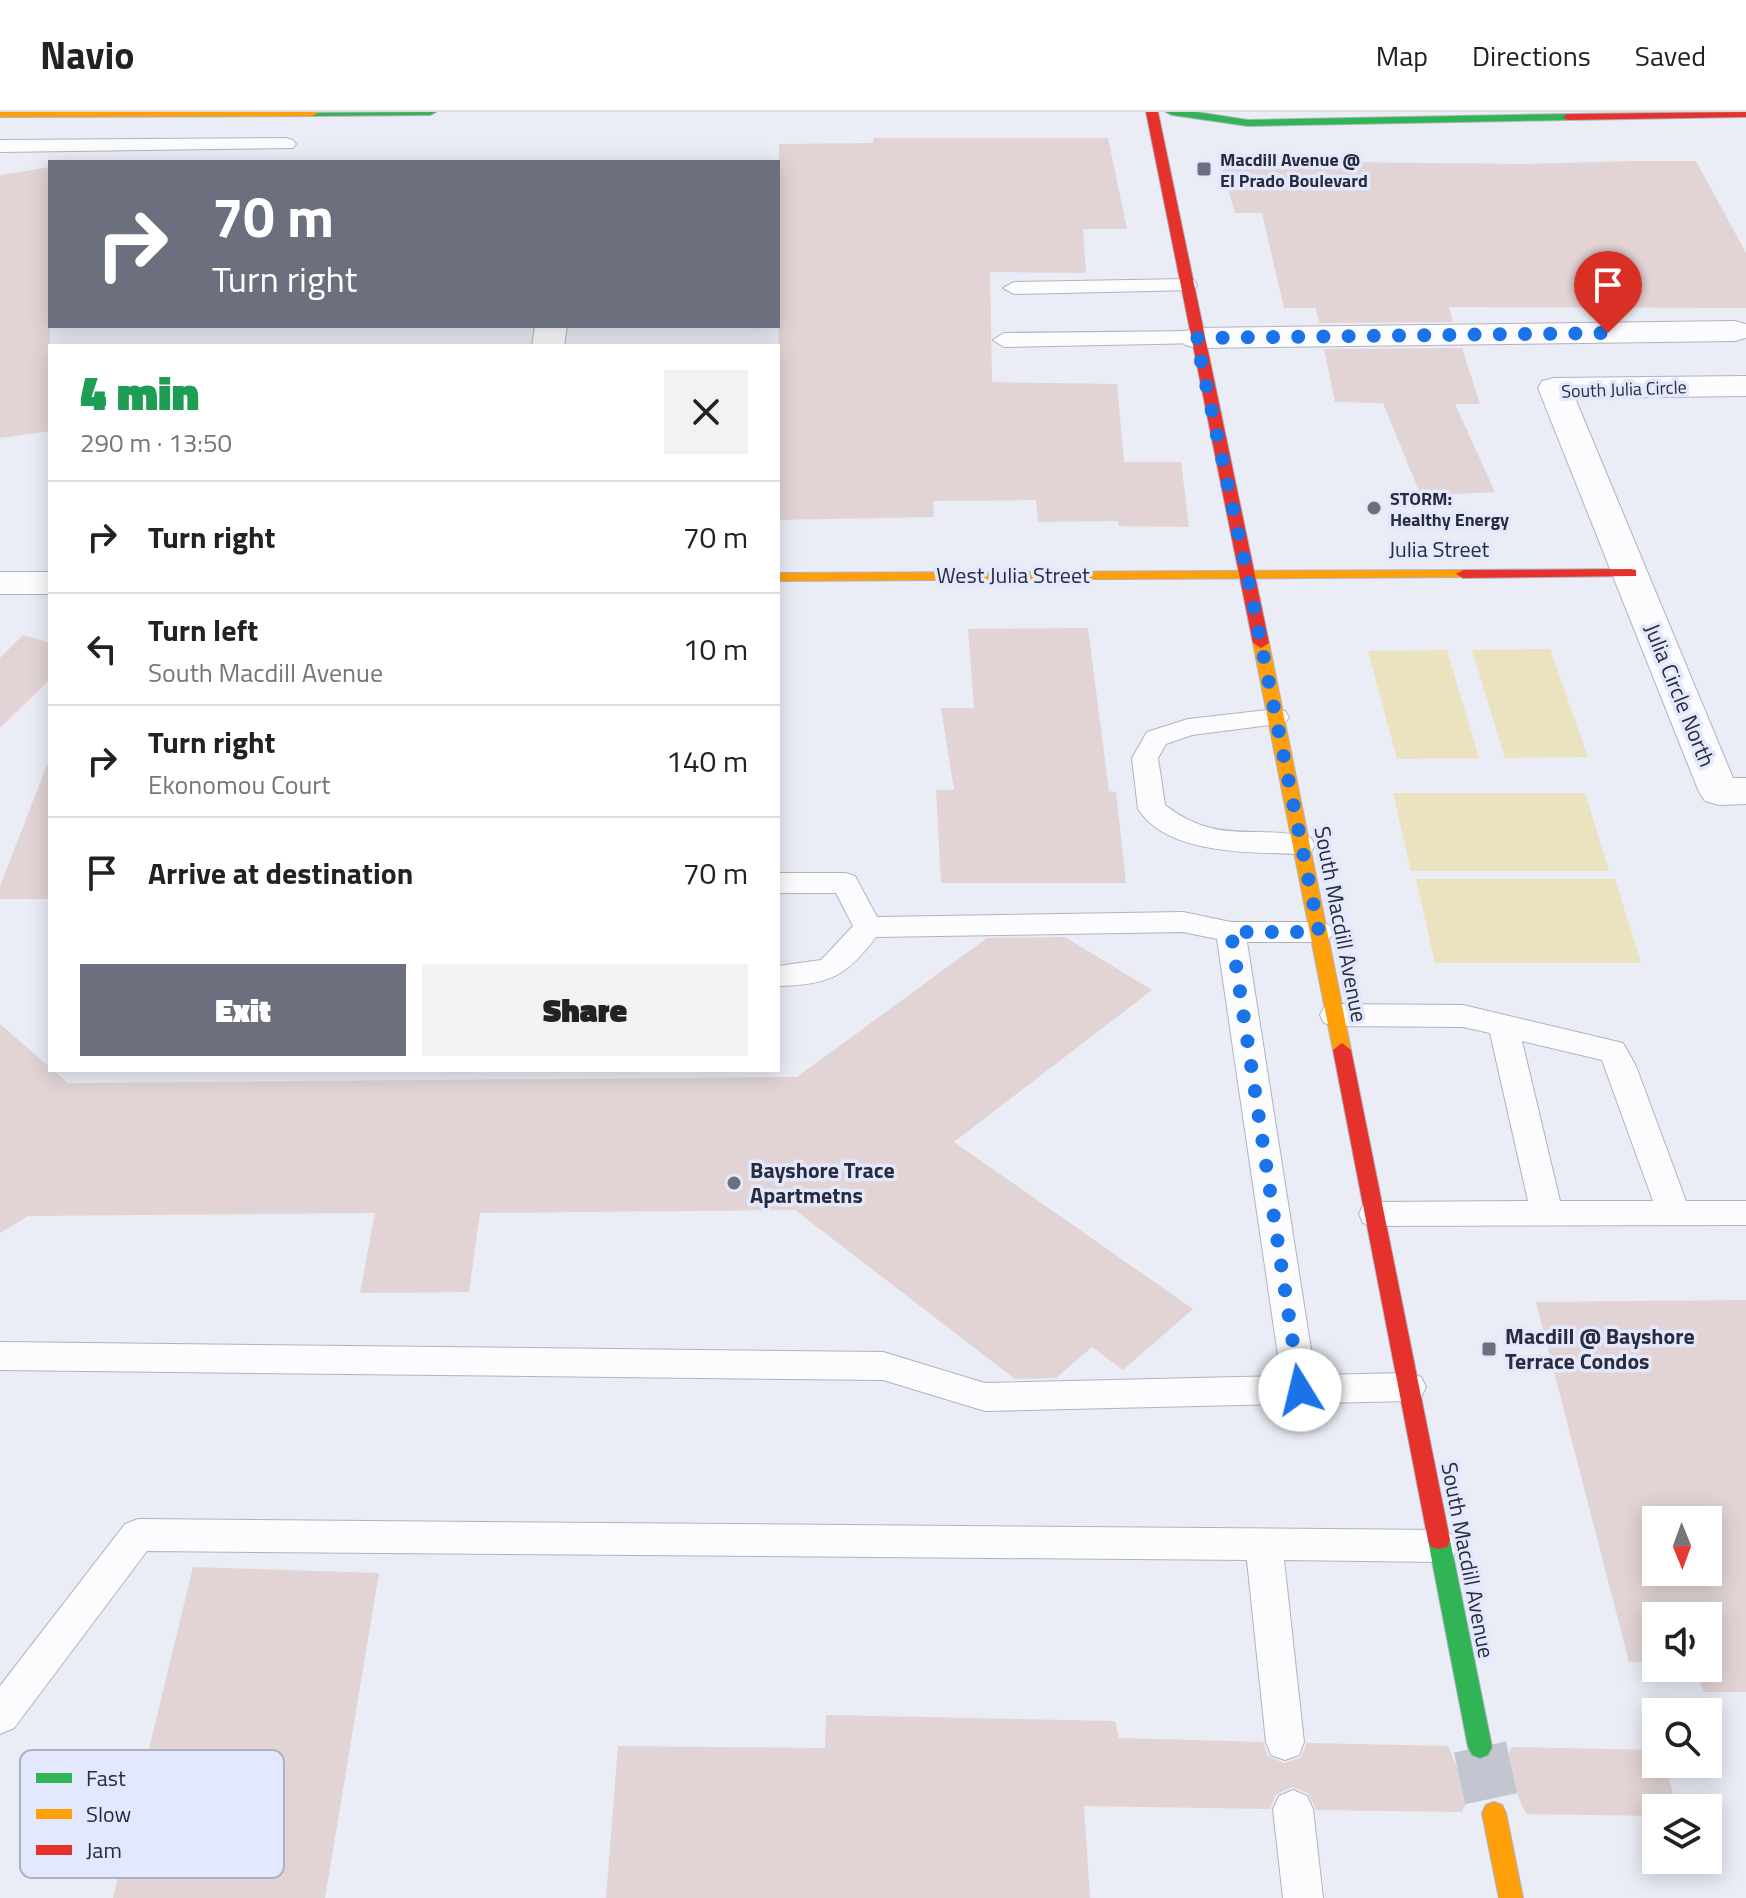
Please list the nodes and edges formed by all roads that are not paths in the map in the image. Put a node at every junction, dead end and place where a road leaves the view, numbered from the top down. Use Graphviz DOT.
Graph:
graph roads {
  1 [pos="262,112"];
  2 [pos="304,112"];
  3 [pos="430,112"];
  4 [pos="1152,112"];
  5 [pos="1172,112"];
  6 [pos="1702,113"];
  7 [pos="0,114"];
  8 [pos="1746,114"];
  9 [pos="0,146"];
  10 [pos="283,153"];
  11 [pos="1186,285"];
  12 [pos="1014,288"];
  13 [pos="1735,331"];
  14 [pos="1196,338"];
  15 [pos="1004,340"];
  16 [pos="1746,386"];
  17 [pos="1631,573"];
  18 [pos="1247,574"];
  19 [pos="780,577"];
  20 [pos="0,583"];
  21 [pos="48,583"];
  22 [pos="1276,717"];
  23 [pos="1746,791"];
  24 [pos="1301,845"];
  25 [pos="780,883"];
  26 [pos="868,927"];
  27 [pos="1231,932"];
  28 [pos="1319,932"];
  29 [pos="780,976"];
  30 [pos="1335,1015"];
  31 [pos="1503,1025"];
  32 [pos="1547,1213"];
  33 [pos="1674,1213"];
  34 [pos="1746,1213"];
  35 [pos="1375,1214"];
  36 [pos="0,1356"];
  37 [pos="1409,1387"];
  38 [pos="1300,1390"];
  39 [pos="1264,1544"];
  40 [pos="1440,1546"];
  41 [pos="0,1716"];
  42 [pos="1285,1742"];
  43 [pos="1480,1747"];
  44 [pos="1293,1809"];
  45 [pos="1494,1813"];
  46 [pos="1303,1898"];
  47 [pos="1511,1898"];
  1 -- 2 [label="street"];
  1 -- 7 [label="street"];
  2 -- 3 [label="street"];
  2 -- 10 [label="lane"];
  4 -- 11 [label="street, South Macdill Avenue"];
  5 -- 6 [label="street"];
  6 -- 8 [label="street"];
  9 -- 10 [label="lane"];
  11 -- 12 [label="lane"];
  11 -- 14 [label="street, South Macdill Avenue"];
  13 -- 14 [label="street"];
  14 -- 15 [label="lane"];
  14 -- 18 [label="street, South Macdill Avenue"];
  16 -- 17 [label="street, South Julia Circle"];
  17 -- 18 [label="street, Julia Street"];
  17 -- 23 [label="street, Julia Circle North"];
  18 -- 19 [label="street, West Julia Street"];
  18 -- 22 [label="street, South Macdill Avenue"];
  20 -- 21 [label="street"];
  22 -- 24 [label="street, South Macdill Avenue"];
  22 -- 24 [label="lane"];
  24 -- 28 [label="street, South Macdill Avenue"];
  25 -- 26 [label="lane"];
  26 -- 27 [label="lane"];
  26 -- 29 [label="lane"];
  27 -- 28 [label="lane"];
  27 -- 38 [label="lane"];
  28 -- 30 [label="street, South Macdill Avenue"];
  30 -- 31 [label="lane"];
  30 -- 35 [label="street, South Macdill Avenue"];
  31 -- 32 [label="lane"];
  31 -- 33 [label="lane"];
  32 -- 33 [label="lane"];
  32 -- 35 [label="lane"];
  33 -- 34 [label="lane"];
  35 -- 37 [label="street, South Macdill Avenue"];
  36 -- 38 [label="lane"];
  37 -- 38 [label="lane"];
  37 -- 40 [label="street, South Macdill Avenue"];
  39 -- 40 [label="lane"];
  39 -- 41 [label="lane"];
  39 -- 42 [label="lane"];
  40 -- 43 [label="street, South Macdill Avenue"];
  44 -- 46 [label="lane"];
  45 -- 47 [label="street"];
}
